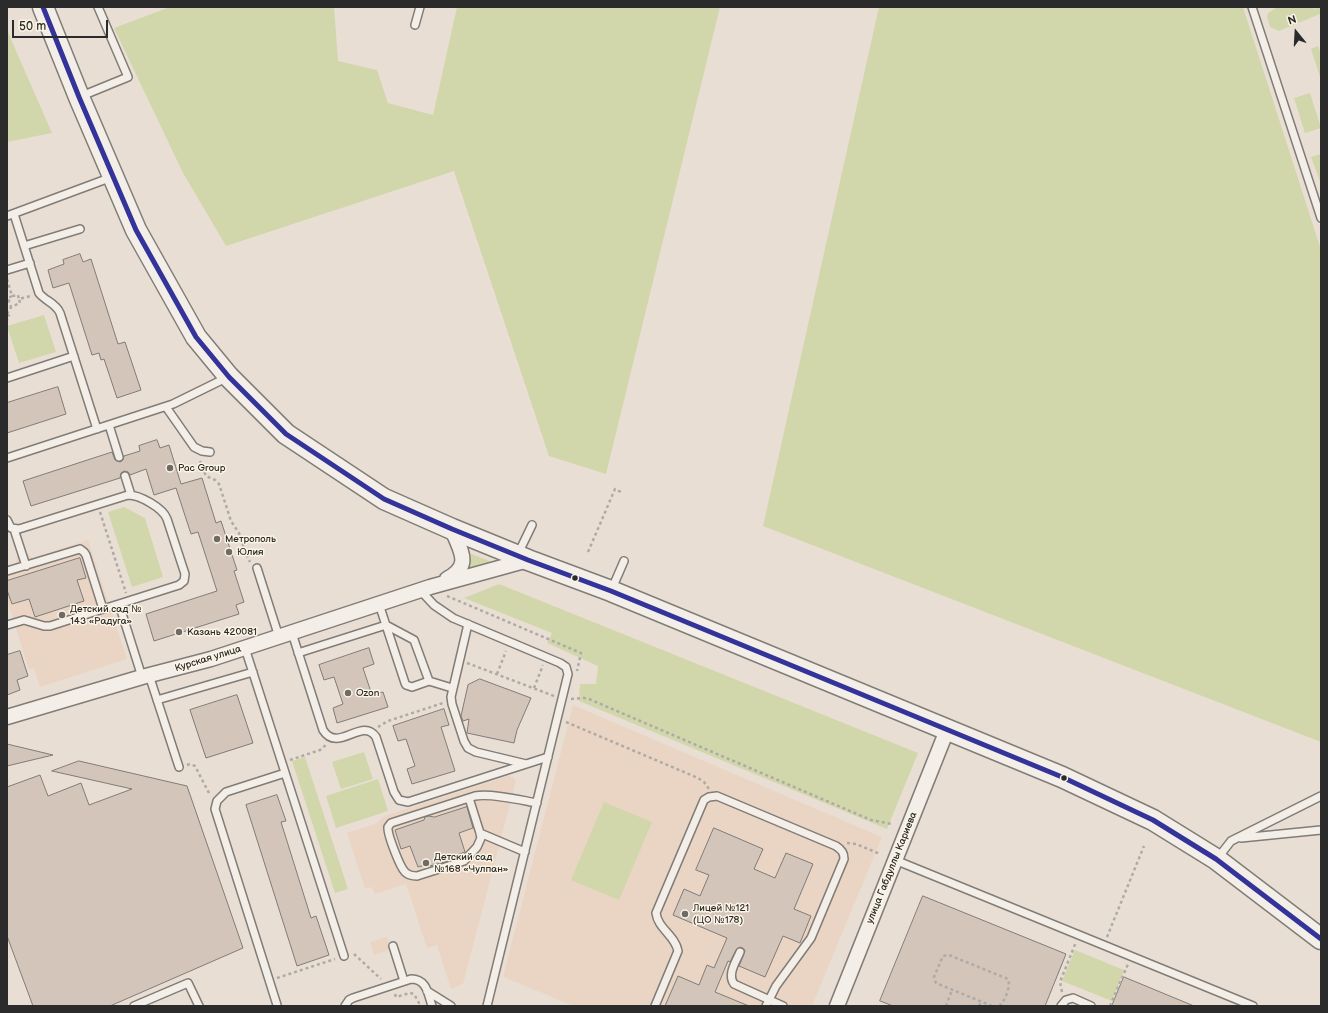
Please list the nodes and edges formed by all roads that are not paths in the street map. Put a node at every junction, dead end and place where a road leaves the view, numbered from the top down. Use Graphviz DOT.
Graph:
graph roads {
  1 [pos="43,7"];
  2 [pos="98,7"];
  3 [pos="420,7"];
  4 [pos="1252,7"];
  5 [pos="415,25"];
  6 [pos="79,97"];
  7 [pos="113,176"];
  8 [pos="10,215"];
  9 [pos="1321,218"];
  10 [pos="80,229"];
  11 [pos="24,246"];
  12 [pos="30,263"];
  13 [pos="7,270"];
  14 [pos="74,356"];
  15 [pos="228,377"];
  16 [pos="7,378"];
  17 [pos="166,407"];
  18 [pos="109,425"];
  19 [pos="97,429"];
  20 [pos="210,452"];
  21 [pos="119,457"];
  22 [pos="7,458"];
  23 [pos="125,476"];
  24 [pos="131,495"];
  25 [pos="7,520"];
  26 [pos="532,525"];
  27 [pos="14,529"];
  28 [pos="452,529"];
  29 [pos="523,557"];
  30 [pos="624,561"];
  31 [pos="26,566"];
  32 [pos="257,568"];
  33 [pos="7,572"];
  34 [pos="425,589"];
  35 [pos="611,591"];
  36 [pos="119,604"];
  37 [pos="379,604"];
  38 [pos="103,609"];
  39 [pos="468,624"];
  40 [pos="7,625"];
  41 [pos="386,625"];
  42 [pos="285,635"];
  43 [pos="245,648"];
  44 [pos="298,653"];
  45 [pos="253,672"];
  46 [pos="146,676"];
  47 [pos="429,681"];
  48 [pos="452,688"];
  49 [pos="157,700"];
  50 [pos="7,717"];
  51 [pos="947,730"];
  52 [pos="548,757"];
  53 [pos="527,764"];
  54 [pos="179,768"];
  55 [pos="285,773"];
  56 [pos="1321,796"];
  57 [pos="469,798"];
  58 [pos="537,803"];
  59 [pos="1321,830"];
  60 [pos="480,833"];
  61 [pos="1236,839"];
  62 [pos="525,852"];
  63 [pos="1216,859"];
  64 [pos="895,860"];
  65 [pos="1321,939"];
  66 [pos="393,946"];
  67 [pos="740,952"];
  68 [pos="344,956"];
  69 [pos="404,981"];
  70 [pos="427,991"];
  71 [pos="431,1003"];
  72 [pos="767,1003"];
  73 [pos="1064,1003"];
  74 [pos="277,1005"];
  75 [pos="134,1006"];
  76 [pos="199,1006"];
  77 [pos="345,1006"];
  78 [pos="451,1006"];
  79 [pos="487,1006"];
  80 [pos="655,1006"];
  81 [pos="783,1006"];
  82 [pos="837,1006"];
  83 [pos="1092,1006"];
  84 [pos="1253,1006"];
  1 -- 6 [label="main road"];
  2 -- 6 [label="lane"];
  3 -- 5 [label="lane"];
  4 -- 9 [label="lane"];
  6 -- 7 [label="main road"];
  7 -- 8 [label="lane"];
  7 -- 15 [label="main road"];
  8 -- 11 [label="lane"];
  10 -- 11 [label="lane"];
  11 -- 12 [label="lane"];
  12 -- 13 [label="lane"];
  12 -- 14 [label="lane"];
  14 -- 16 [label="lane"];
  14 -- 19 [label="lane"];
  15 -- 17 [label="lane"];
  15 -- 28 [label="main road"];
  17 -- 18 [label="lane"];
  17 -- 20 [label="lane"];
  18 -- 19 [label="lane"];
  18 -- 21 [label="lane"];
  19 -- 22 [label="lane"];
  23 -- 24 [label="lane"];
  24 -- 27 [label="lane"];
  24 -- 36 [label="lane"];
  25 -- 27 [label="lane"];
  26 -- 29 [label="lane"];
  27 -- 31 [label="lane"];
  28 -- 29 [label="main road"];
  28 -- 34 [label="street, Курская улица"];
  29 -- 34 [label="street, Курская улица"];
  29 -- 35 [label="main road"];
  30 -- 35 [label="lane"];
  31 -- 33 [label="lane"];
  31 -- 38 [label="lane"];
  32 -- 42 [label="lane"];
  34 -- 37 [label="street, Курская улица"];
  34 -- 39 [label="lane"];
  35 -- 51 [label="main road"];
  36 -- 38 [label="lane"];
  36 -- 46 [label="lane"];
  37 -- 41 [label="lane"];
  37 -- 42 [label="street, Курская улица"];
  38 -- 40 [label="lane"];
  39 -- 48 [label="lane"];
  39 -- 52 [label="lane"];
  41 -- 44 [label="lane"];
  41 -- 47 [label="lane"];
  41 -- 47 [label="lane"];
  42 -- 43 [label="street, Курская улица"];
  42 -- 44 [label="lane"];
  43 -- 45 [label="lane"];
  43 -- 46 [label="street, Курская улица"];
  44 -- 53 [label="lane"];
  45 -- 49 [label="lane"];
  45 -- 55 [label="lane"];
  46 -- 49 [label="lane"];
  46 -- 50 [label="street, Курская улица"];
  47 -- 48 [label="lane"];
  48 -- 53 [label="lane"];
  49 -- 54 [label="lane"];
  51 -- 63 [label="main road"];
  51 -- 64 [label="street, улица Габдуллы Кариева"];
  52 -- 53 [label="lane"];
  52 -- 58 [label="lane"];
  55 -- 68 [label="lane"];
  55 -- 74 [label="lane"];
  56 -- 61 [label="lane"];
  57 -- 58 [label="lane"];
  57 -- 60 [label="lane"];
  57 -- 60 [label="lane"];
  58 -- 62 [label="lane"];
  59 -- 61 [label="lane"];
  60 -- 62 [label="lane"];
  61 -- 63 [label="lane"];
  62 -- 79 [label="lane"];
  63 -- 65 [label="main road"];
  64 -- 82 [label="street, улица Габдуллы Кариева"];
  64 -- 84 [label="lane"];
  66 -- 69 [label="lane"];
  67 -- 72 [label="lane"];
  69 -- 70 [label="lane"];
  69 -- 77 [label="lane"];
  70 -- 71 [label="lane"];
  70 -- 78 [label="lane"];
  72 -- 80 [label="lane"];
  72 -- 81 [label="lane"];
  73 -- 83 [label="lane"];
  75 -- 76 [label="lane"];
}
